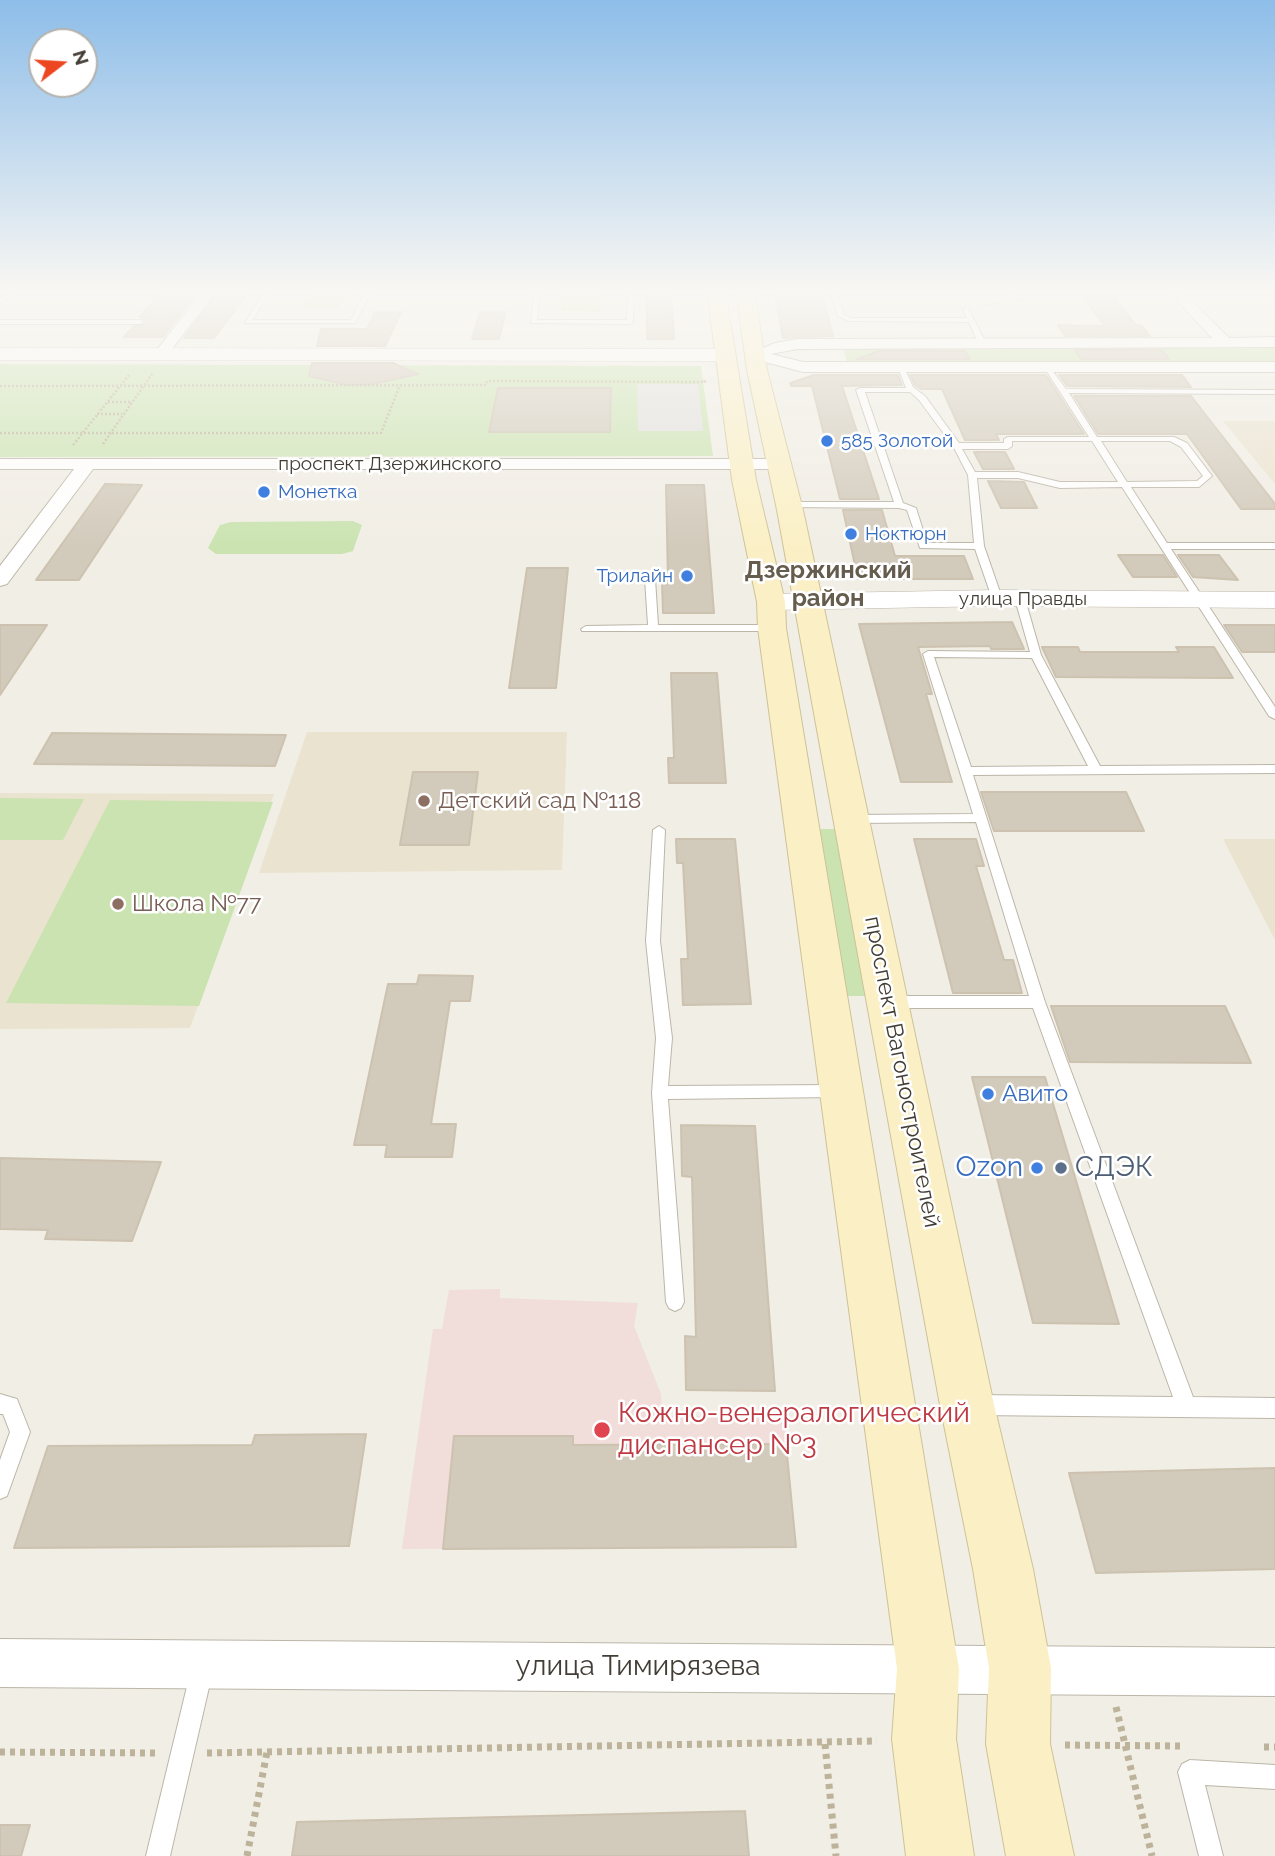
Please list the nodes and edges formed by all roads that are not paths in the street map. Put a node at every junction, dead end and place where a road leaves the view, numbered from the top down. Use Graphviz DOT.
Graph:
graph roads {
  1 [pos="731,377"];
  2 [pos="756,377"];
  3 [pos="905,377"];
  4 [pos="1054,377"];
  5 [pos="912,390"];
  6 [pos="1063,391"];
  7 [pos="1275,392"];
  8 [pos="1092,438"];
  9 [pos="957,446"];
  10 [pos="0,464"];
  11 [pos="88,464"];
  12 [pos="761,464"];
  13 [pos="972,475"];
  14 [pos="1123,483"];
  15 [pos="789,505"];
  16 [pos="899,505"];
  17 [pos="979,546"];
  18 [pos="1163,546"];
  19 [pos="1275,546"];
  20 [pos="650,579"];
  21 [pos="0,580"];
  22 [pos="1009,598"];
  23 [pos="1200,600"];
  24 [pos="1275,600"];
  25 [pos="784,610"];
  26 [pos="653,628"];
  27 [pos="586,629"];
  28 [pos="1036,655"];
  29 [pos="1275,716"];
  30 [pos="1275,769"];
  31 [pos="966,771"];
  32 [pos="1096,771"];
  33 [pos="981,818"];
  34 [pos="852,819"];
  35 [pos="659,830"];
  36 [pos="889,1002"];
  37 [pos="1038,1002"];
  38 [pos="843,1091"];
  39 [pos="660,1093"];
  40 [pos="675,1302"];
  41 [pos="0,1404"];
  42 [pos="967,1405"];
  43 [pos="1186,1406"];
  44 [pos="1275,1408"];
  45 [pos="0,1489"];
  46 [pos="0,1663"];
  47 [pos="204,1664"];
  48 [pos="1020,1668"];
  49 [pos="928,1669"];
  50 [pos="1275,1672"];
  51 [pos="1275,1777"];
  52 [pos="158,1856"];
  53 [pos="940,1856"];
  54 [pos="1040,1856"];
  55 [pos="1211,1856"];
  1 -- 12 [label="main road, проспект Вагоностроителей"];
  2 -- 12 [label="main road, проспект Вагоностроителей"];
  3 -- 5 [label="lane"];
  4 -- 6 [label="lane"];
  5 -- 9 [label="lane"];
  5 -- 16 [label="lane"];
  6 -- 7 [label="lane"];
  6 -- 8 [label="lane"];
  8 -- 9 [label="lane"];
  8 -- 14 [label="lane"];
  8 -- 14 [label="lane"];
  9 -- 13 [label="lane"];
  10 -- 11 [label="street, проспект Дзержинского"];
  11 -- 12 [label="street, проспект Дзержинского"];
  11 -- 21 [label="street"];
  12 -- 15 [label="main road, проспект Вагоностроителей"];
  12 -- 25 [label="main road, проспект Вагоностроителей"];
  13 -- 14 [label="lane"];
  13 -- 17 [label="lane"];
  14 -- 18 [label="lane"];
  15 -- 16 [label="lane"];
  15 -- 25 [label="main road, проспект Вагоностроителей"];
  16 -- 17 [label="lane"];
  17 -- 22 [label="lane"];
  18 -- 19 [label="lane"];
  18 -- 23 [label="lane"];
  20 -- 26 [label="lane"];
  22 -- 23 [label="street, улица Правды"];
  22 -- 25 [label="street, улица Правды"];
  22 -- 28 [label="lane"];
  23 -- 24 [label="street, улица Правды"];
  23 -- 29 [label="lane"];
  25 -- 26 [label="lane"];
  25 -- 34 [label="main road, проспект Вагоностроителей"];
  25 -- 38 [label="main road, проспект Вагоностроителей"];
  26 -- 27 [label="lane"];
  28 -- 31 [label="lane"];
  28 -- 32 [label="lane"];
  30 -- 32 [label="lane"];
  31 -- 32 [label="lane"];
  31 -- 33 [label="lane"];
  33 -- 34 [label="lane"];
  33 -- 37 [label="lane"];
  34 -- 36 [label="main road, проспект Вагоностроителей"];
  35 -- 39 [label="lane"];
  36 -- 37 [label="lane"];
  36 -- 42 [label="main road, проспект Вагоностроителей"];
  37 -- 43 [label="lane"];
  38 -- 39 [label="lane"];
  38 -- 49 [label="main road, проспект Вагоностроителей"];
  39 -- 40 [label="lane"];
  41 -- 45 [label="lane"];
  42 -- 43 [label="lane"];
  42 -- 48 [label="main road, проспект Вагоностроителей"];
  43 -- 44 [label="lane"];
  46 -- 47 [label="street, улица Тимирязева"];
  47 -- 49 [label="street, улица Тимирязева"];
  47 -- 52 [label="lane"];
  48 -- 49 [label="street, улица Тимирязева"];
  48 -- 50 [label="street, улица Тимирязева"];
  48 -- 54 [label="main road, проспект Вагоностроителей"];
  49 -- 53 [label="main road, проспект Вагоностроителей"];
  51 -- 55 [label="lane"];
}
